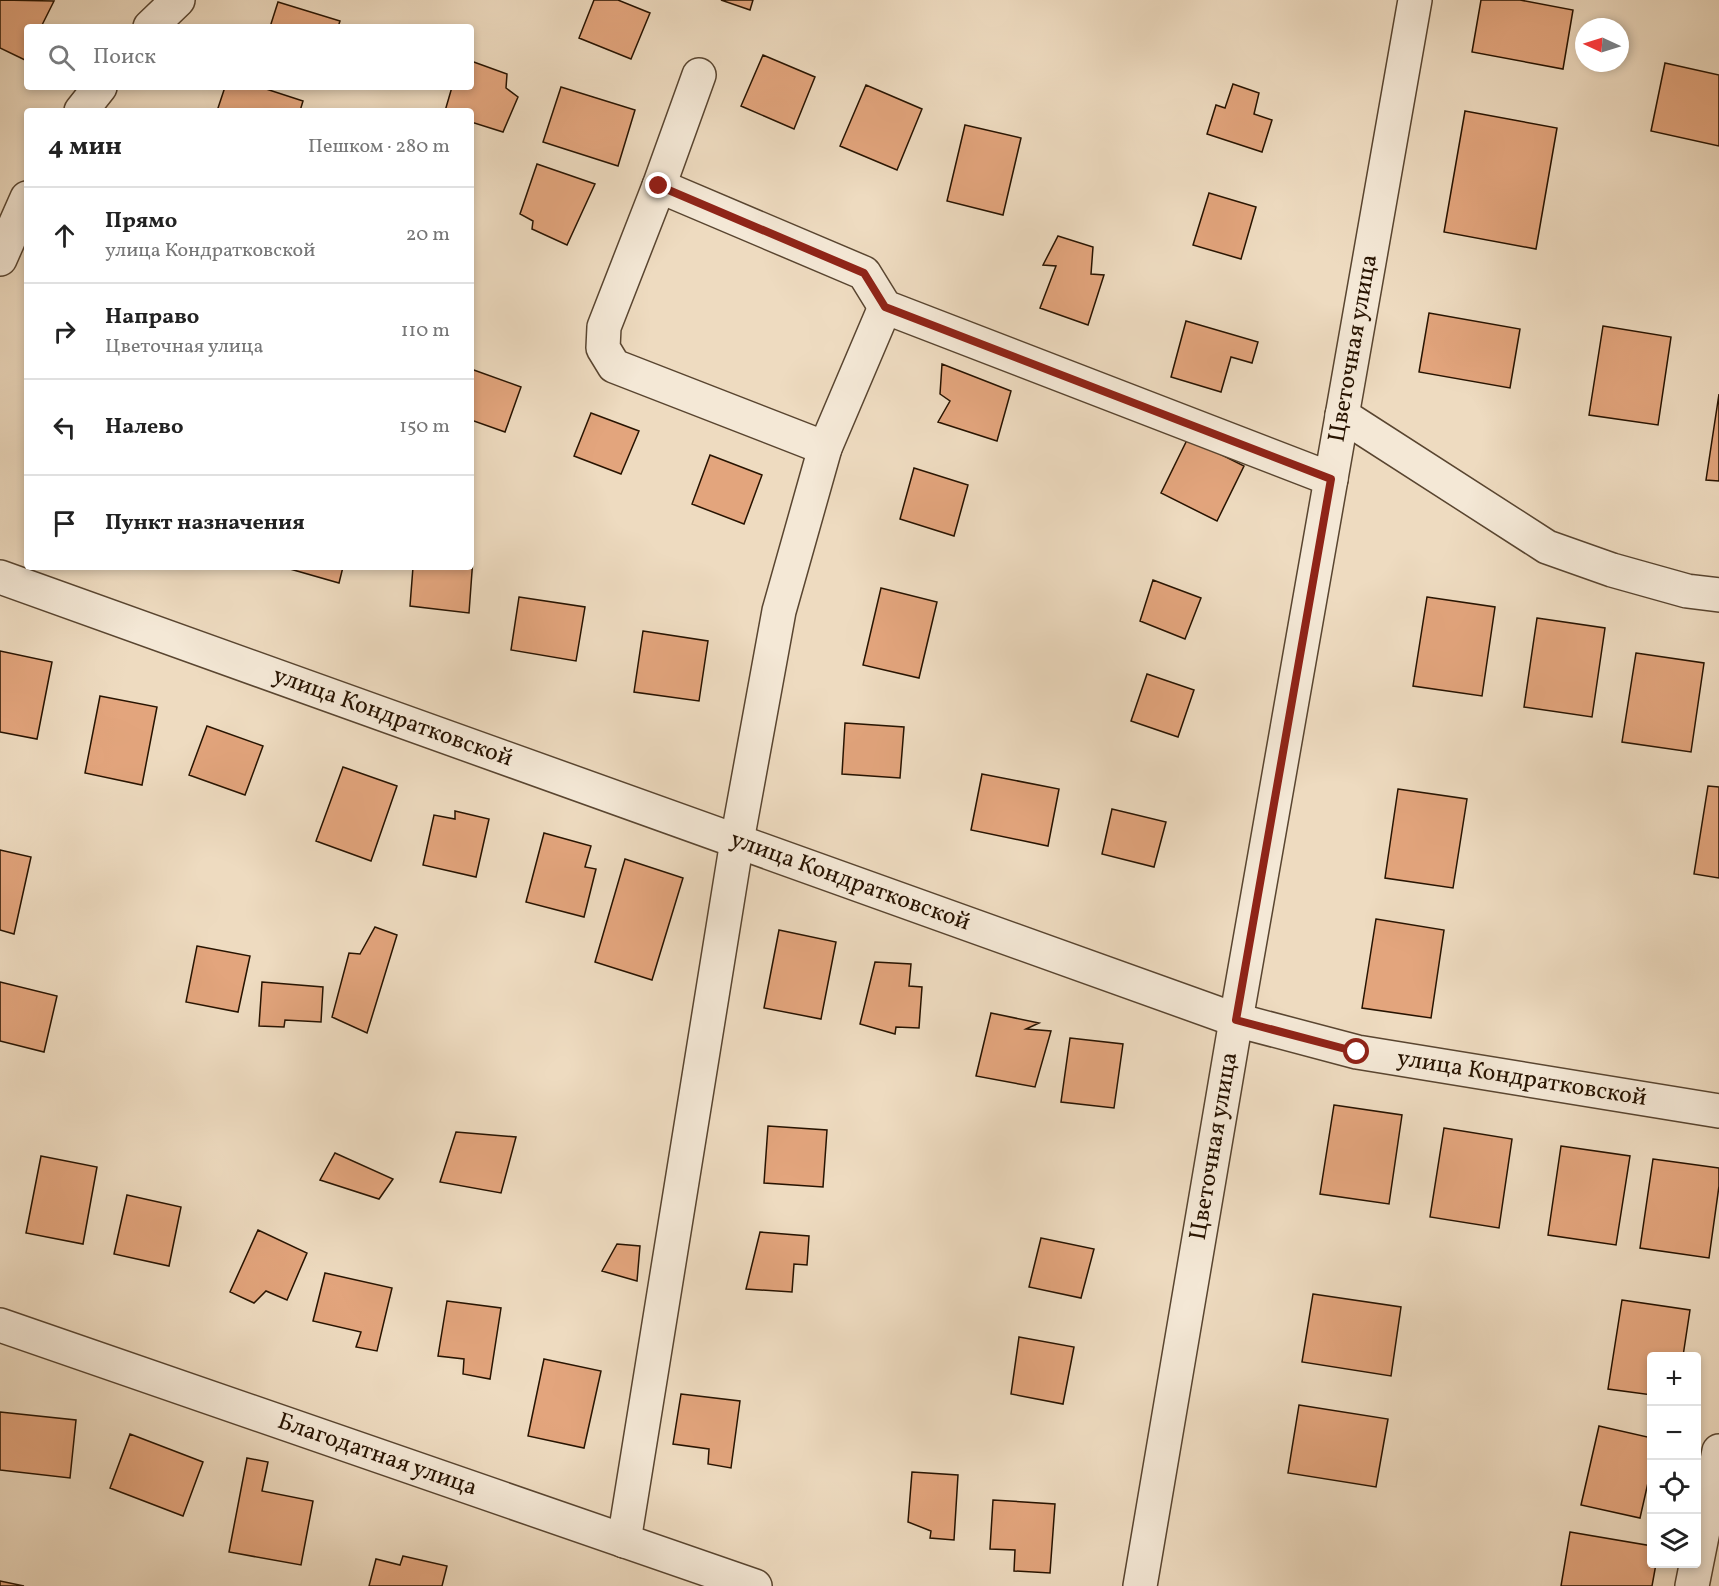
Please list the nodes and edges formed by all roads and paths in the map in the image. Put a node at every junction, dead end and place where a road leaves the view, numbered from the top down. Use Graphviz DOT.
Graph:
graph roads {
  1 [pos="178,0"];
  2 [pos="1415,0"];
  3 [pos="153,24"];
  4 [pos="699,75"];
  5 [pos="98,90"];
  6 [pos="83,108"];
  7 [pos="659,186"];
  8 [pos="24,205"];
  9 [pos="0,259"];
  10 [pos="885,307"];
  11 [pos="1342,415"];
  12 [pos="825,448"];
  13 [pos="1331,479"];
  14 [pos="0,577"];
  15 [pos="1719,595"];
  16 [pos="737,841"];
  17 [pos="1236,1020"];
  18 [pos="1719,1111"];
  19 [pos="0,1325"];
  20 [pos="1719,1451"];
  21 [pos="624,1541"];
  22 [pos="755,1586"];
  23 [pos="1140,1586"];
  24 [pos="1692,1586"];
  1 -- 3 [label="street"];
  2 -- 11 [label="street, Цветочная улица"];
  4 -- 7 [label="street"];
  5 -- 6 [label="street"];
  7 -- 10 [label="street"];
  7 -- 12 [label="street"];
  8 -- 9 [label="street"];
  10 -- 12 [label="street"];
  10 -- 13 [label="street"];
  11 -- 13 [label="street, Цветочная улица"];
  11 -- 15 [label="street"];
  12 -- 16 [label="street"];
  13 -- 17 [label="street, Цветочная улица"];
  14 -- 16 [label="street, улица Кондратковской"];
  16 -- 17 [label="street, улица Кондратковской"];
  16 -- 21 [label="street"];
  17 -- 18 [label="street, улица Кондратковской"];
  17 -- 23 [label="street, Цветочная улица"];
  19 -- 21 [label="street, Благодатная улица"];
  20 -- 24 [label="street"];
  21 -- 22 [label="street, Благодатная улица"];
}
